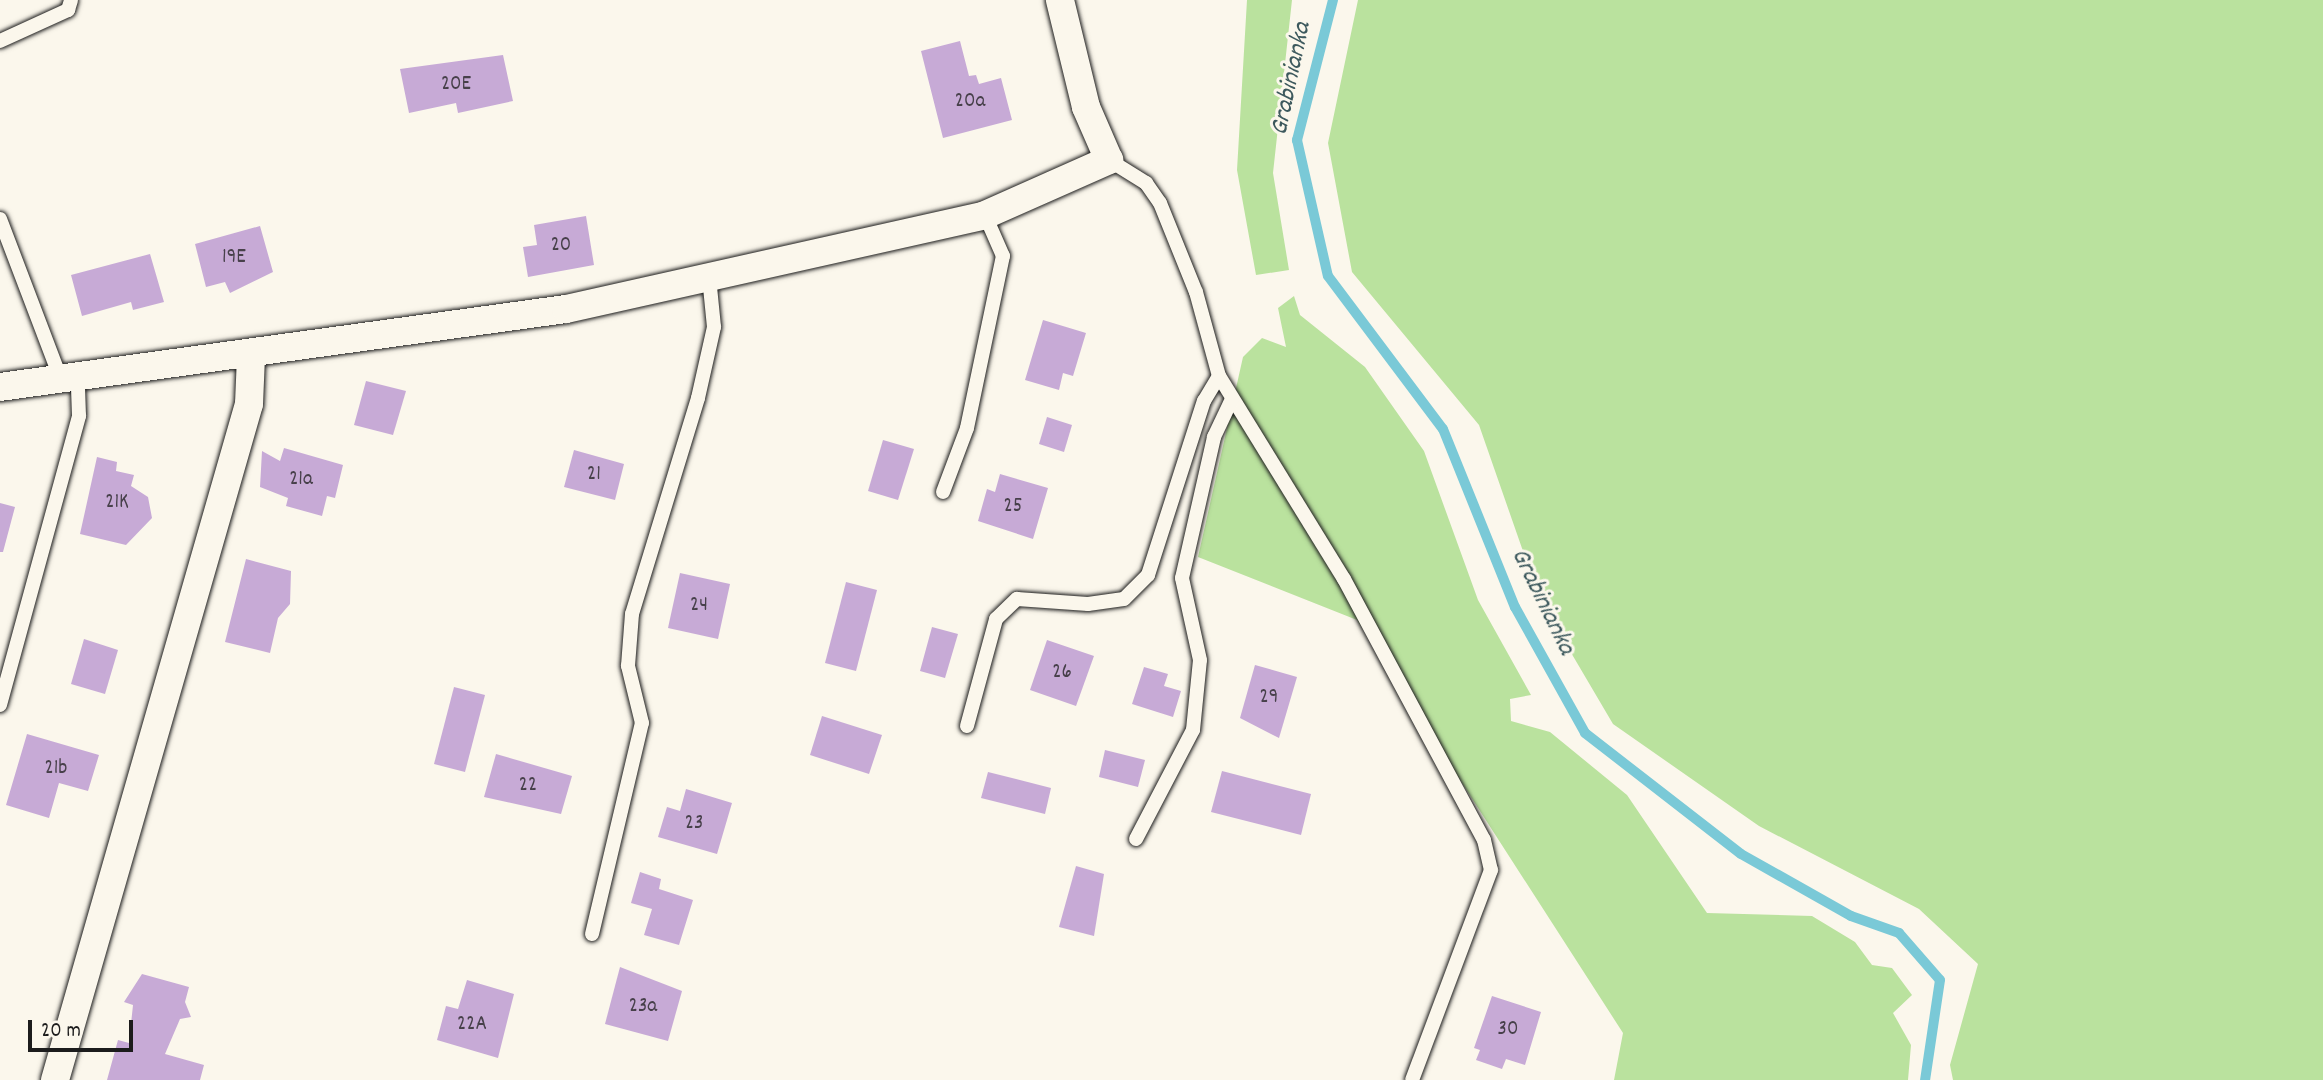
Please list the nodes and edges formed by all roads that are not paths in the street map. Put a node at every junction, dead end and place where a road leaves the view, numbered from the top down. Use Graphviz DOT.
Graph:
graph roads {
  1 [pos="71,0"];
  2 [pos="1060,0"];
  3 [pos="0,41"];
  4 [pos="1109,160"];
  5 [pos="985,215"];
  6 [pos="0,219"];
  7 [pos="709,277"];
  8 [pos="251,357"];
  9 [pos="1219,376"];
  10 [pos="69,379"];
  11 [pos="0,387"];
  12 [pos="1232,399"];
  13 [pos="943,492"];
  14 [pos="0,705"];
  15 [pos="967,726"];
  16 [pos="1136,839"];
  17 [pos="592,934"];
  18 [pos="55,1080"];
  19 [pos="1412,1080"];
  1 -- 3 [label="lane"];
  2 -- 4 [label="street"];
  4 -- 5 [label="street"];
  4 -- 9 [label="lane"];
  5 -- 7 [label="street"];
  5 -- 13 [label="lane"];
  6 -- 10 [label="lane"];
  7 -- 8 [label="street"];
  7 -- 17 [label="lane"];
  8 -- 10 [label="street"];
  8 -- 18 [label="street"];
  9 -- 12 [label="lane"];
  9 -- 15 [label="lane"];
  10 -- 11 [label="street"];
  10 -- 14 [label="lane"];
  12 -- 16 [label="lane"];
  12 -- 19 [label="lane"];
}
